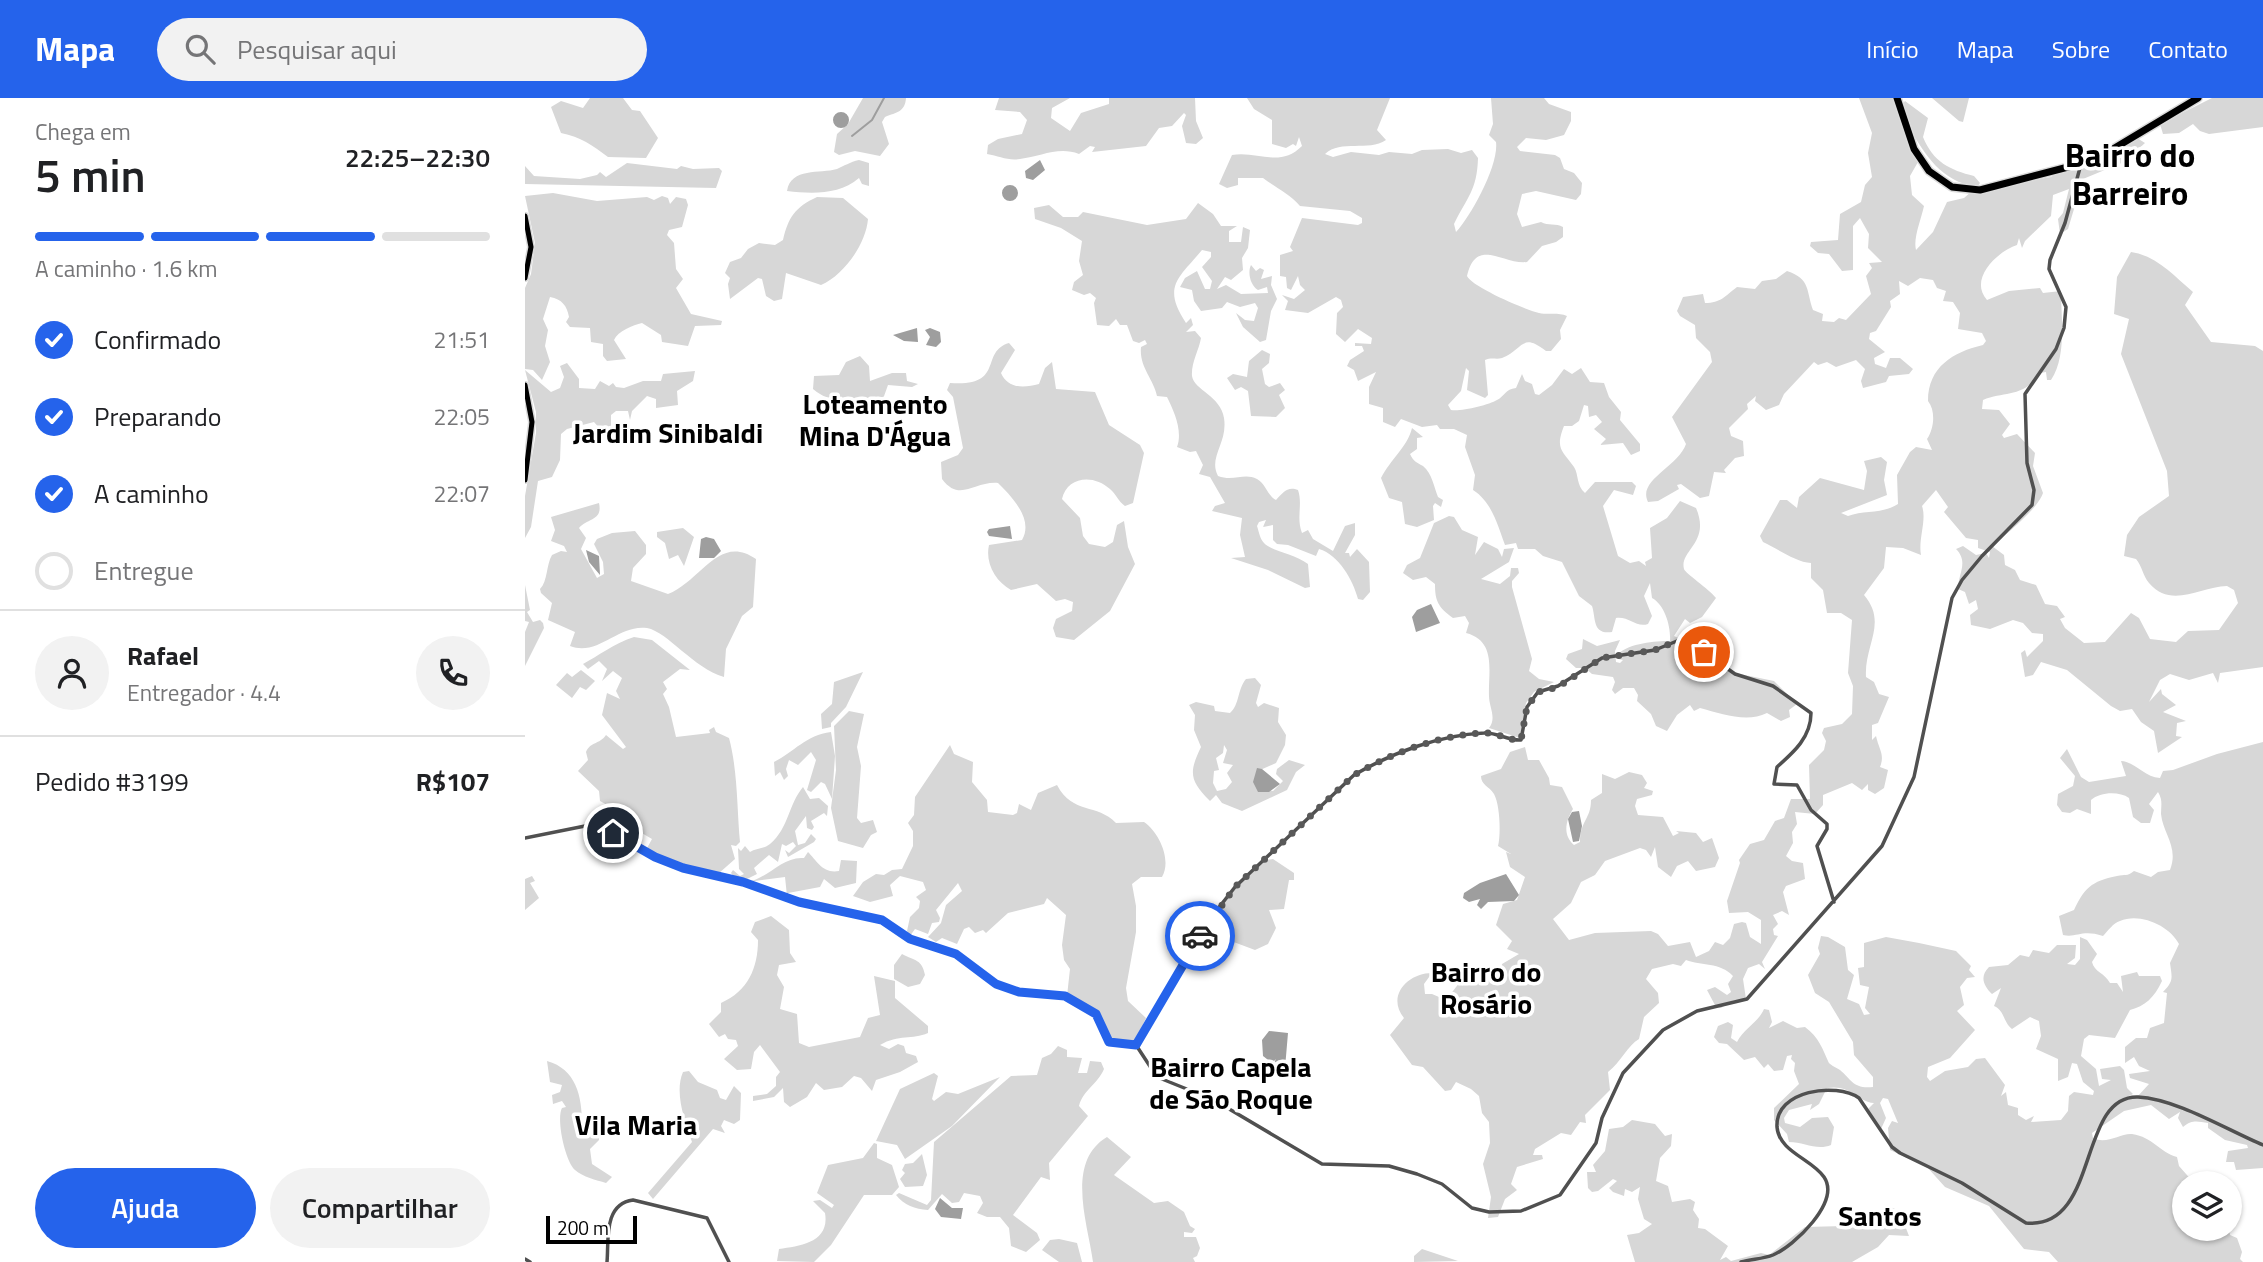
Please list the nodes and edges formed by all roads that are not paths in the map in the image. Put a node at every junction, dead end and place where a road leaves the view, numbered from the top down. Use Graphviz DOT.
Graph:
graph roads {
  1 [pos="1897,98"];
  2 [pos="2199,98"];
  3 [pos="2082,162"];
  4 [pos="525,216"];
  5 [pos="525,278"];
  6 [pos="525,385"];
  7 [pos="525,480"];
  8 [pos="525,838"];
  9 [pos="1834,902"];
  10 [pos="1136,1045"];
  11 [pos="2263,1146"];
  12 [pos="525,1259"];
  13 [pos="530,1262"];
  14 [pos="607,1262"];
  15 [pos="729,1262"];
  16 [pos="1741,1262"];
  1 -- 3 [label="highway"];
  2 -- 3 [label="highway"];
  3 -- 9 [label="street"];
  4 -- 5 [label="main road"];
  6 -- 7 [label="main road"];
  8 -- 10 [label="street"];
  9 -- 10 [label="street"];
  9 -- 10 [label="street"];
  11 -- 16 [label="street"];
  12 -- 13 [label="street"];
  14 -- 15 [label="street"];
}
